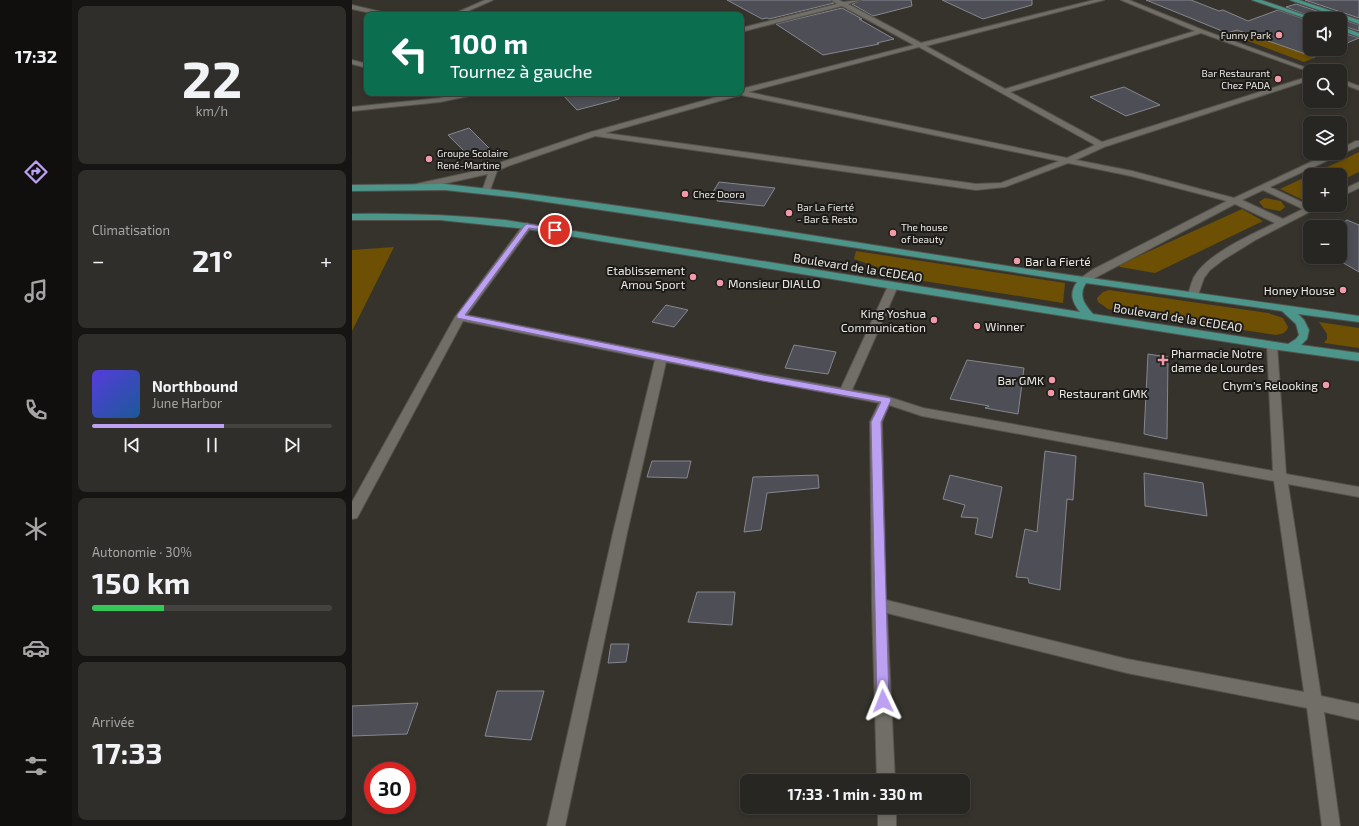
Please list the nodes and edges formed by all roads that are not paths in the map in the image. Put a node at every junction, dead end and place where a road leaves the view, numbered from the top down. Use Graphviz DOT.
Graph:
graph roads {
  1 [pos="490,0"];
  2 [pos="858,0"];
  3 [pos="1101,0"];
  4 [pos="1124,0"];
  5 [pos="1256,0"];
  6 [pos="1293,0"];
  7 [pos="839,2"];
  8 [pos="352,7"];
  9 [pos="374,12"];
  10 [pos="461,12"];
  11 [pos="1303,16"];
  12 [pos="1359,22"];
  13 [pos="744,29"];
  14 [pos="1347,30"];
  15 [pos="1201,31"];
  16 [pos="1359,34"];
  17 [pos="920,45"];
  18 [pos="352,62"];
  19 [pos="364,65"];
  20 [pos="1303,68"];
  21 [pos="1303,80"];
  22 [pos="1347,84"];
  23 [pos="1359,88"];
  24 [pos="1005,91"];
  25 [pos="744,92"];
  26 [pos="744,94"];
  27 [pos="459,96"];
  28 [pos="729,96"];
  29 [pos="352,109"];
  30 [pos="594,134"];
  31 [pos="1359,143"];
  32 [pos="1101,145"];
  33 [pos="1347,149"];
  34 [pos="1322,160"];
  35 [pos="1067,161"];
  36 [pos="493,170"];
  37 [pos="1359,185"];
  38 [pos="416,187"];
  39 [pos="1263,187"];
  40 [pos="352,188"];
  41 [pos="486,191"];
  42 [pos="1347,191"];
  43 [pos="1236,201"];
  44 [pos="1303,207"];
  45 [pos="1306,212"];
  46 [pos="352,217"];
  47 [pos="1283,223"];
  48 [pos="527,226"];
  49 [pos="1083,280"];
  50 [pos="893,286"];
  51 [pos="1193,295"];
  52 [pos="1286,309"];
  53 [pos="1090,316"];
  54 [pos="460,317"];
  55 [pos="1359,319"];
  56 [pos="1272,345"];
  57 [pos="1291,347"];
  58 [pos="1359,357"];
  59 [pos="661,358"];
  60 [pos="845,392"];
  61 [pos="886,400"];
  62 [pos="1280,477"];
  63 [pos="1359,492"];
  64 [pos="352,514"];
  65 [pos="879,606"];
  66 [pos="1314,702"];
  67 [pos="1359,712"];
  68 [pos="886,774"];
  69 [pos="887,814"];
  70 [pos="556,826"];
  71 [pos="887,826"];
  72 [pos="1331,826"];
  1 -- 10 [label="street"];
  2 -- 7 [label="street"];
  3 -- 17 [label="street"];
  4 -- 15 [label="street"];
  5 -- 11 [label="main road"];
  6 -- 12 [label="main road"];
  7 -- 13 [label="street"];
  7 -- 17 [label="street"];
  8 -- 9 [label="street"];
  14 -- 16 [label="main road"];
  15 -- 20 [label="street"];
  15 -- 24 [label="street"];
  17 -- 24 [label="street"];
  17 -- 25 [label="street"];
  18 -- 19 [label="street"];
  21 -- 32 [label="street"];
  22 -- 23 [label="street"];
  24 -- 32 [label="street"];
  26 -- 35 [label="street"];
  27 -- 29 [label="street"];
  28 -- 30 [label="street"];
  30 -- 35 [label="street"];
  30 -- 36 [label="street"];
  31 -- 33 [label="street"];
  32 -- 35 [label="street"];
  34 -- 39 [label="street"];
  35 -- 43 [label="street"];
  36 -- 38 [label="street"];
  36 -- 41 [label="street"];
  37 -- 42 [label="street"];
  38 -- 40 [label="main road"];
  38 -- 41 [label="main road"];
  39 -- 43 [label="street"];
  39 -- 44 [label="street"];
  41 -- 49 [label="main road"];
  43 -- 47 [label="street"];
  43 -- 49 [label="street"];
  45 -- 47 [label="street"];
  46 -- 48 [label="main road, Boulevard de la CEDEAO"];
  47 -- 51 [label="street"];
  48 -- 50 [label="main road, Boulevard de la CEDEAO"];
  48 -- 54 [label="street"];
  49 -- 51 [label="main road"];
  49 -- 53 [label="main road"];
  50 -- 53 [label="main road, Boulevard de la CEDEAO"];
  50 -- 60 [label="street"];
  51 -- 52 [label="main road"];
  52 -- 55 [label="main road"];
  52 -- 57 [label="main road"];
  53 -- 56 [label="main road, Boulevard de la CEDEAO"];
  54 -- 59 [label="street"];
  54 -- 64 [label="street"];
  56 -- 57 [label="main road, Boulevard de la CEDEAO"];
  56 -- 62 [label="street"];
  57 -- 58 [label="main road, Boulevard de la CEDEAO"];
  59 -- 60 [label="street"];
  59 -- 70 [label="street"];
  60 -- 61 [label="street"];
  61 -- 62 [label="street"];
  61 -- 65 [label="street"];
  62 -- 63 [label="street"];
  62 -- 66 [label="street"];
  65 -- 66 [label="street"];
  65 -- 68 [label="street"];
  66 -- 67 [label="street"];
  66 -- 72 [label="street"];
  69 -- 71 [label="street"];
}
